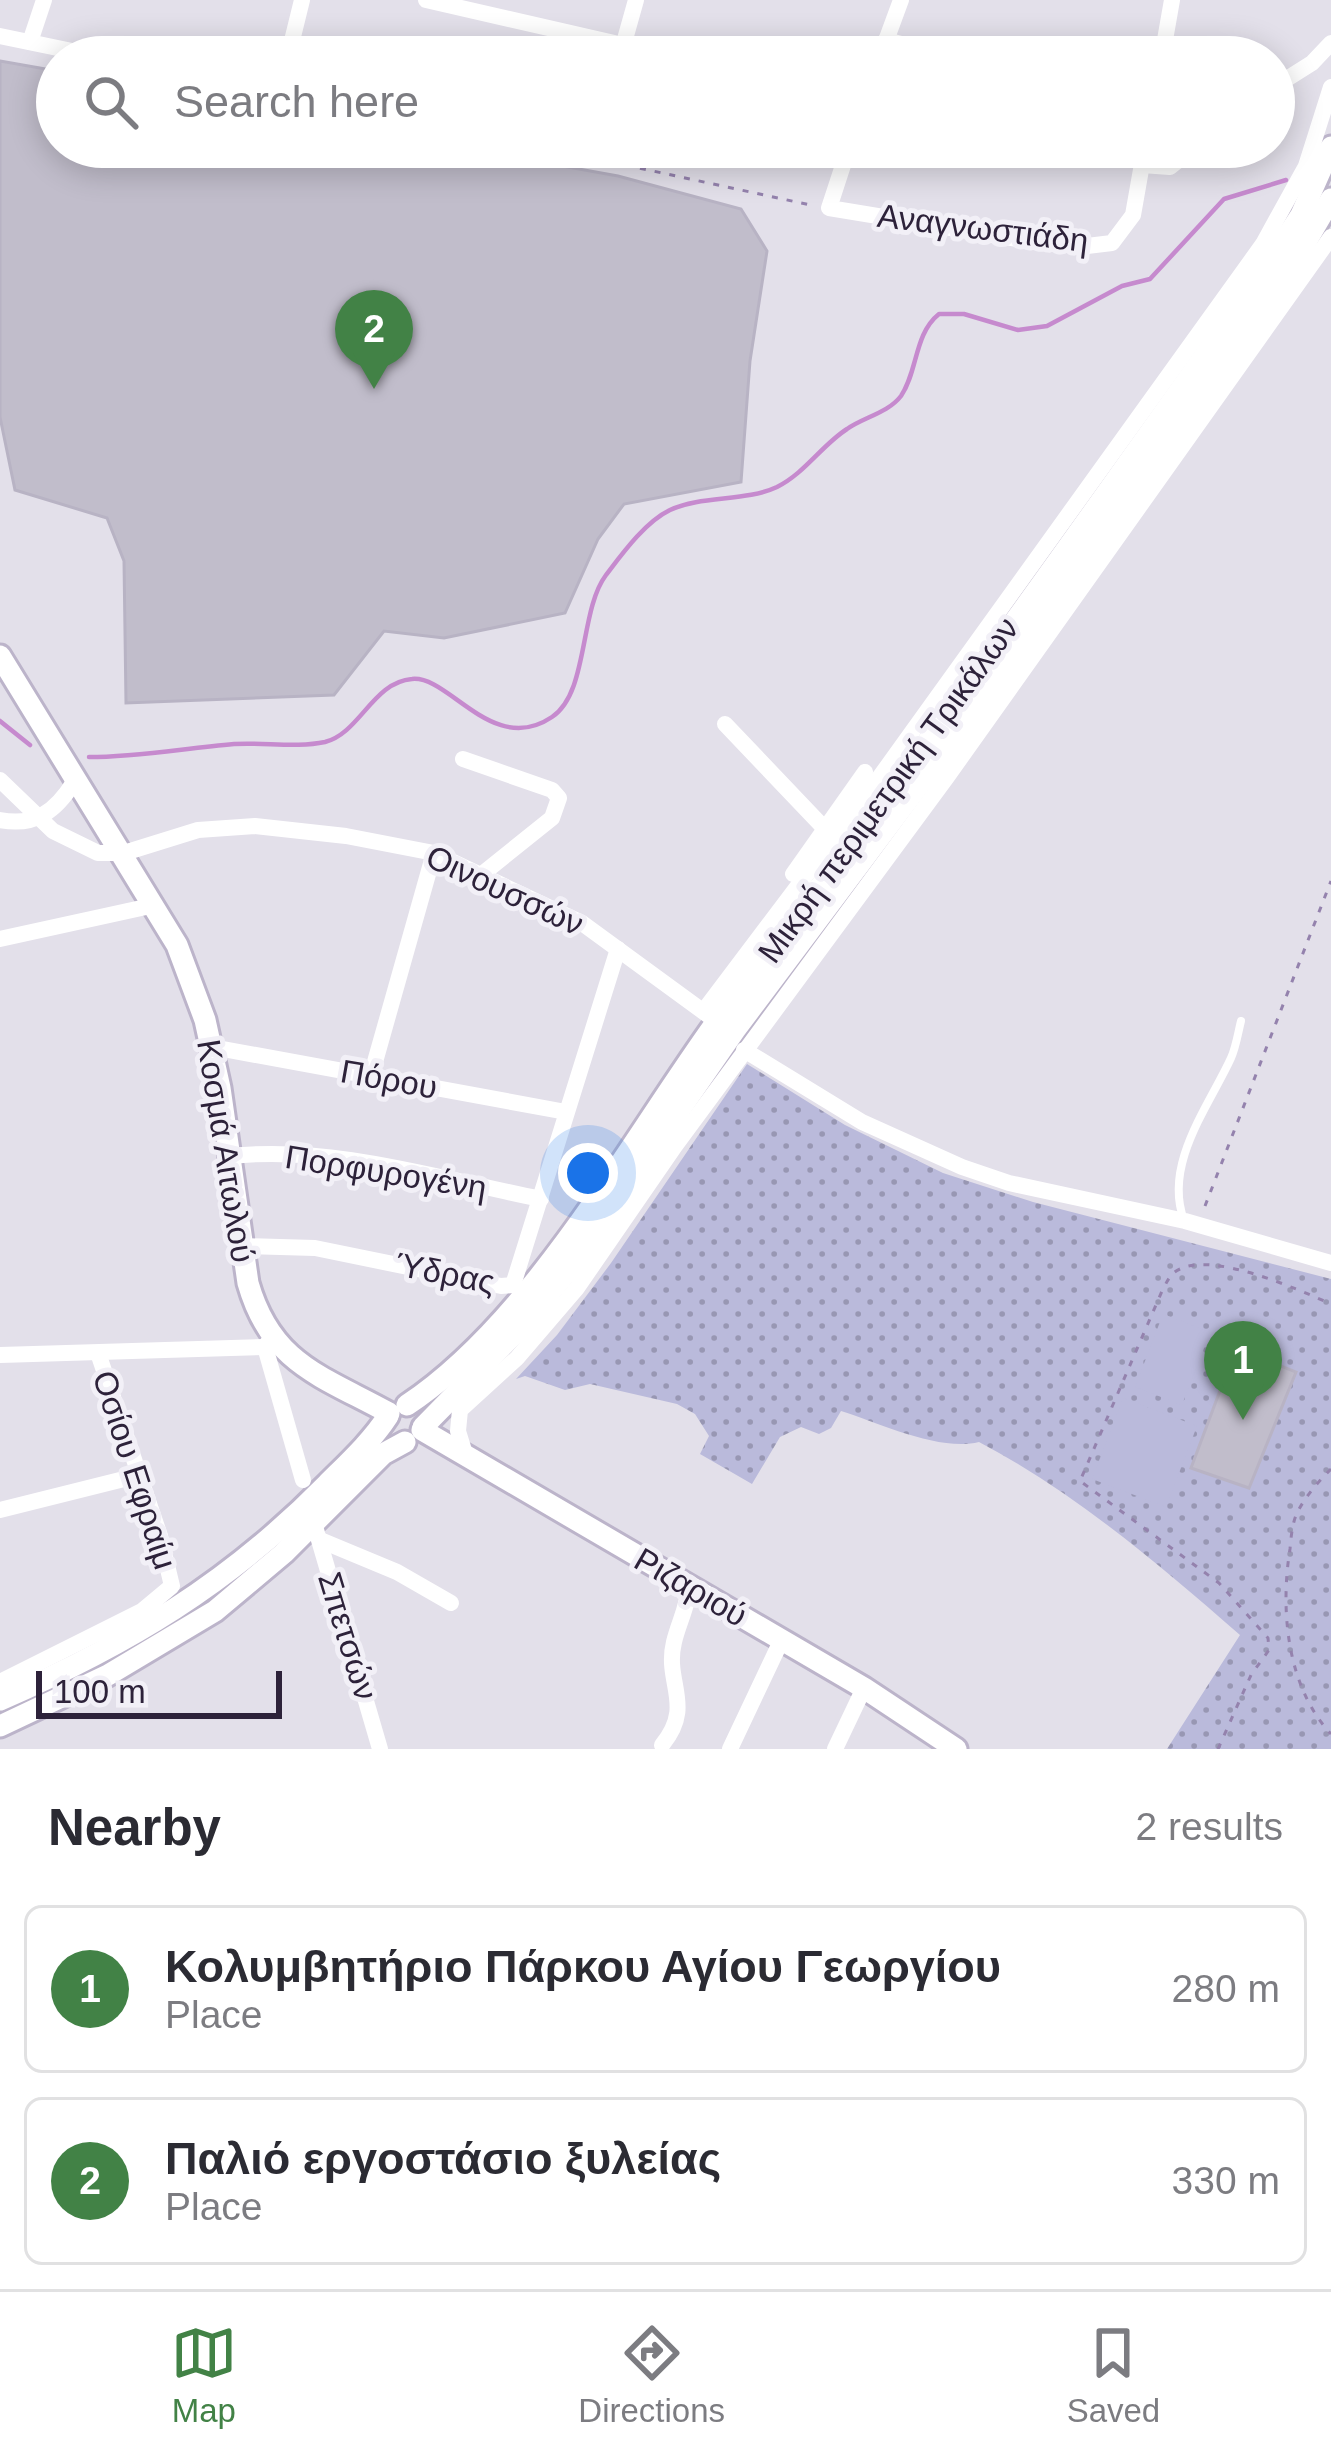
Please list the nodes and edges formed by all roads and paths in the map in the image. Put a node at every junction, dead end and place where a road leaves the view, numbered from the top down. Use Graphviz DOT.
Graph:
graph roads {
  1 [pos="44,0"];
  2 [pos="302,0"];
  3 [pos="426,0"];
  4 [pos="636,0"];
  5 [pos="901,0"];
  6 [pos="1172,0"];
  7 [pos="0,36"];
  8 [pos="293,36"];
  9 [pos="564,36"];
  10 [pos="625,36"];
  11 [pos="888,36"];
  12 [pos="1166,36"];
  13 [pos="30,42"];
  14 [pos="36,43"];
  15 [pos="1331,43"];
  16 [pos="1295,74"];
  17 [pos="1331,87"];
  18 [pos="1331,147"];
  19 [pos="639,168"];
  20 [pos="842,168"];
  21 [pos="1140,168"];
  22 [pos="1331,200"];
  23 [pos="829,208"];
  24 [pos="1331,237"];
  25 [pos="0,656"];
  26 [pos="725,724"];
  27 [pos="463,759"];
  28 [pos="866,772"];
  29 [pos="0,780"];
  30 [pos="74,782"];
  31 [pos="38,818"];
  32 [pos="0,820"];
  33 [pos="825,830"];
  34 [pos="124,853"];
  35 [pos="434,853"];
  36 [pos="481,874"];
  37 [pos="1331,881"];
  38 [pos="155,905"];
  39 [pos="0,940"];
  40 [pos="618,949"];
  41 [pos="707,1013"];
  42 [pos="1241,1021"];
  43 [pos="212,1047"];
  44 [pos="744,1050"];
  45 [pos="371,1076"];
  46 [pos="566,1112"];
  47 [pos="231,1156"];
  48 [pos="541,1199"];
  49 [pos="1191,1223"];
  50 [pos="242,1246"];
  51 [pos="1331,1263"];
  52 [pos="1331,1304"];
  53 [pos="268,1342"];
  54 [pos="98,1353"];
  55 [pos="0,1355"];
  56 [pos="395,1411"];
  57 [pos="417,1433"];
  58 [pos="467,1458"];
  59 [pos="1331,1469"];
  60 [pos="140,1475"];
  61 [pos="303,1480"];
  62 [pos="0,1510"];
  63 [pos="317,1532"];
  64 [pos="689,1585"];
  65 [pos="451,1603"];
  66 [pos="782,1639"];
  67 [pos="0,1682"];
  68 [pos="864,1688"];
  69 [pos="0,1700"];
  70 [pos="0,1726"];
  71 [pos="1331,1735"];
  72 [pos="662,1745"];
  73 [pos="380,1749"];
  74 [pos="730,1749"];
  75 [pos="835,1749"];
  76 [pos="956,1749"];
  77 [pos="1218,1749"];
  1 -- 13 [label="street"];
  2 -- 8 [label="street"];
  3 -- 9 [label="street"];
  4 -- 10 [label="street"];
  5 -- 11 [label="street"];
  6 -- 12 [label="street"];
  7 -- 13 [label="street"];
  13 -- 14 [label="street"];
  15 -- 16 [label="street"];
  17 -- 41 [label="street"];
  18 -- 41 [label="main road, Μικρή περιμετρική Τρικάλων"];
  19 -- 23 [label="path"];
  20 -- 23 [label="street"];
  21 -- 23 [label="street, Αναγνωστιάδη"];
  22 -- 57 [label="main road, Μικρή περιμετρική Τρικάλων"];
  24 -- 44 [label="street"];
  25 -- 30 [label="main road, Κοσμά Αιτωλού"];
  26 -- 33 [label="street"];
  27 -- 36 [label="street"];
  28 -- 33 [label="street"];
  29 -- 31 [label="street"];
  30 -- 31 [label="street"];
  30 -- 34 [label="main road, Κοσμά Αιτωλού"];
  31 -- 32 [label="street"];
  31 -- 34 [label="street"];
  33 -- 41 [label="street"];
  34 -- 35 [label="street, Οινουσσών"];
  34 -- 38 [label="main road, Κοσμά Αιτωλού"];
  35 -- 36 [label="street, Οινουσσών"];
  35 -- 45 [label="street"];
  36 -- 40 [label="street, Οινουσσών"];
  37 -- 49 [label="path"];
  38 -- 39 [label="street"];
  38 -- 43 [label="main road, Κοσμά Αιτωλού"];
  40 -- 41 [label="street, Οινουσσών"];
  40 -- 46 [label="street, Ύδρας"];
  41 -- 56 [label="main road, Μικρή περιμετρική Τρικάλων"];
  42 -- 49 [label="lane"];
  43 -- 45 [label="street, Πόρου"];
  43 -- 47 [label="main road, Κοσμά Αιτωλού"];
  44 -- 49 [label="street"];
  44 -- 58 [label="street"];
  45 -- 46 [label="street, Πόρου"];
  46 -- 48 [label="street, Ύδρας"];
  47 -- 48 [label="street, Πορφυρογένη"];
  47 -- 50 [label="main road, Κοσμά Αιτωλού"];
  48 -- 50 [label="street, Ύδρας"];
  49 -- 51 [label="street"];
  50 -- 53 [label="main road, Κοσμά Αιτωλού"];
  52 -- 77 [label="path"];
  53 -- 54 [label="street"];
  53 -- 56 [label="main road, Κοσμά Αιτωλού"];
  53 -- 61 [label="street"];
  54 -- 55 [label="street"];
  54 -- 60 [label="street, Οσίου Εφραίμ"];
  56 -- 57 [label="main road"];
  56 -- 57 [label="main road"];
  56 -- 69 [label="main road, Μικρή περιμετρική Τρικάλων"];
  57 -- 58 [label="main road, Ριζαριού"];
  57 -- 63 [label="main road, Μικρή περιμετρική Τρικάλων"];
  58 -- 64 [label="main road, Ριζαριού"];
  59 -- 71 [label="path"];
  60 -- 62 [label="street"];
  60 -- 67 [label="street, Οσίου Εφραίμ"];
  63 -- 65 [label="street"];
  63 -- 70 [label="main road, Μικρή περιμετρική Τρικάλων"];
  63 -- 73 [label="street, Σπετσών"];
  64 -- 66 [label="main road, Ριζαριού"];
  64 -- 72 [label="street"];
  66 -- 68 [label="main road, Ριζαριού"];
  66 -- 74 [label="street"];
  68 -- 75 [label="street"];
  68 -- 76 [label="main road, Ριζαριού"];
}
